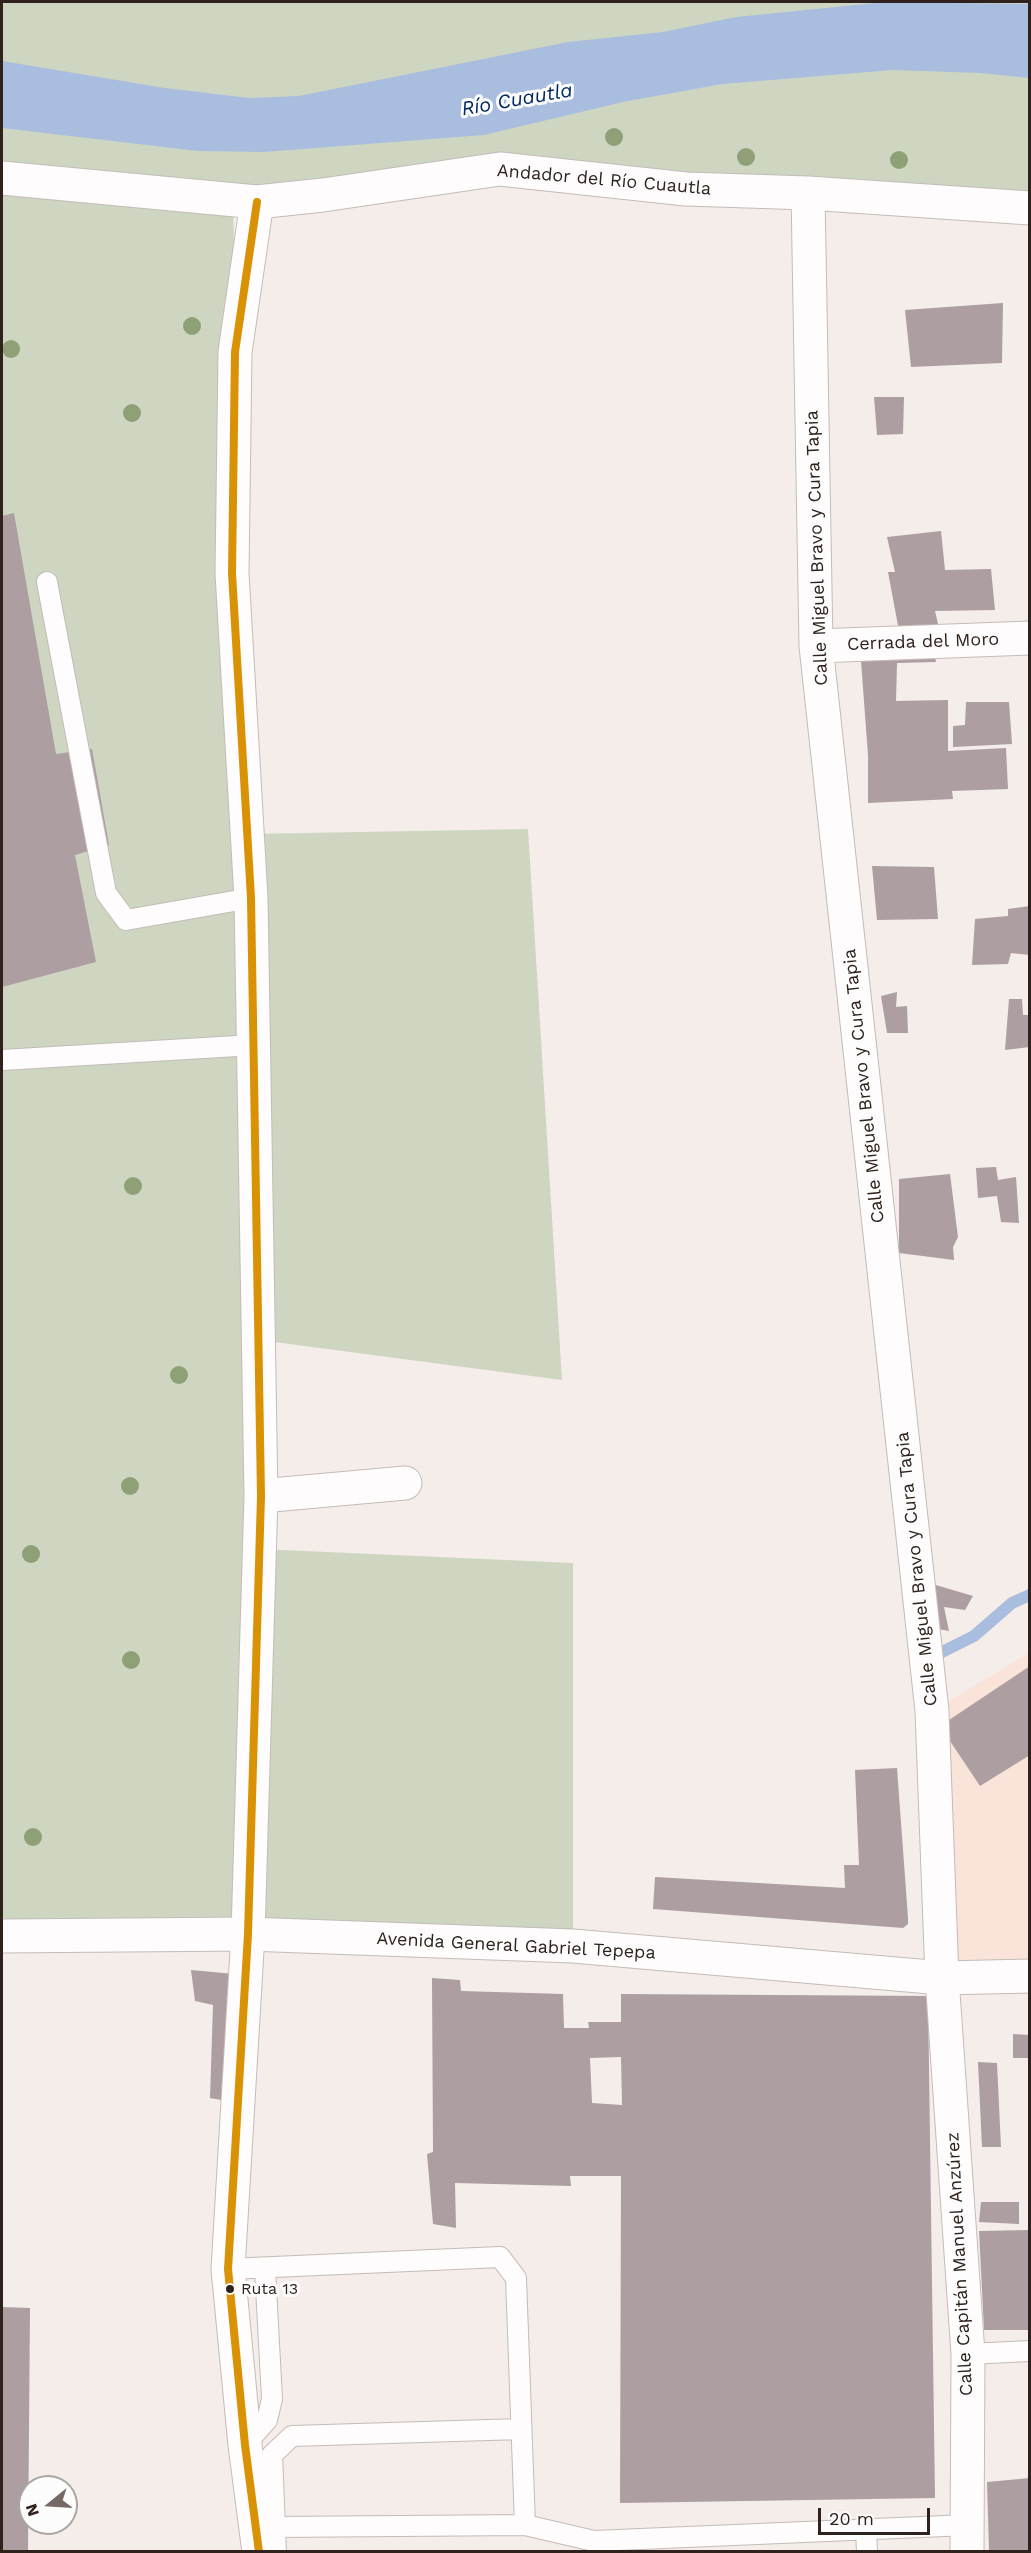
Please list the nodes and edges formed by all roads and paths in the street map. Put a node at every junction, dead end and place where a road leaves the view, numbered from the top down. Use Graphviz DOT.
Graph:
graph roads {
  1 [pos="2,178"];
  2 [pos="808,193"];
  3 [pos="257,202"];
  4 [pos="1029,208"];
  5 [pos="47,582"];
  6 [pos="1029,638"];
  7 [pos="816,646"];
  8 [pos="252,898"];
  9 [pos="255,1045"];
  10 [pos="2,1060"];
  11 [pos="405,1483"];
  12 [pos="261,1496"];
  13 [pos="248,1934"];
  14 [pos="2,1936"];
  15 [pos="1029,1976"];
  16 [pos="942,1978"];
  17 [pos="265,2268"];
  18 [pos="228,2269"];
  19 [pos="1029,2351"];
  20 [pos="968,2354"];
  21 [pos="521,2428"];
  22 [pos="245,2445"];
  23 [pos="525,2525"];
  24 [pos="867,2529"];
  25 [pos="968,2538"];
  26 [pos="267,2539"];
  27 [pos="594,2546"];
  28 [pos="276,2552"];
  29 [pos="867,2552"];
  1 -- 3 [label="street, Andador del Río Cuautla"];
  2 -- 3 [label="street, Andador del Río Cuautla"];
  2 -- 4 [label="street, Andador del Río Cuautla"];
  2 -- 7 [label="street, Calle Miguel Bravo y Cura Tapia"];
  3 -- 8 [label="street"];
  5 -- 8 [label="lane"];
  6 -- 7 [label="street, Cerrada del Moro"];
  7 -- 16 [label="street, Calle Miguel Bravo y Cura Tapia"];
  8 -- 9 [label="street"];
  9 -- 10 [label="lane"];
  9 -- 12 [label="street"];
  11 -- 12 [label="street"];
  12 -- 13 [label="street"];
  13 -- 14 [label="street, Avenida General Gabriel Tepepa"];
  13 -- 16 [label="street, Avenida General Gabriel Tepepa"];
  13 -- 18 [label="street"];
  15 -- 16 [label="street, Avenida General Gabriel Tepepa"];
  16 -- 20 [label="street, Calle Capitán Manuel Anzúrez"];
  17 -- 18 [label="lane"];
  17 -- 21 [label="lane"];
  17 -- 22 [label="lane"];
  18 -- 22 [label="street"];
  19 -- 20 [label="lane"];
  20 -- 25 [label="street, Calle Capitán Manuel Anzúrez"];
  21 -- 23 [label="lane"];
  21 -- 26 [label="lane"];
  22 -- 26 [label="street"];
  23 -- 26 [label="lane"];
  23 -- 27 [label="lane"];
  24 -- 25 [label="lane"];
  24 -- 27 [label="lane"];
  24 -- 29 [label="lane"];
  26 -- 28 [label="lane"];
}
